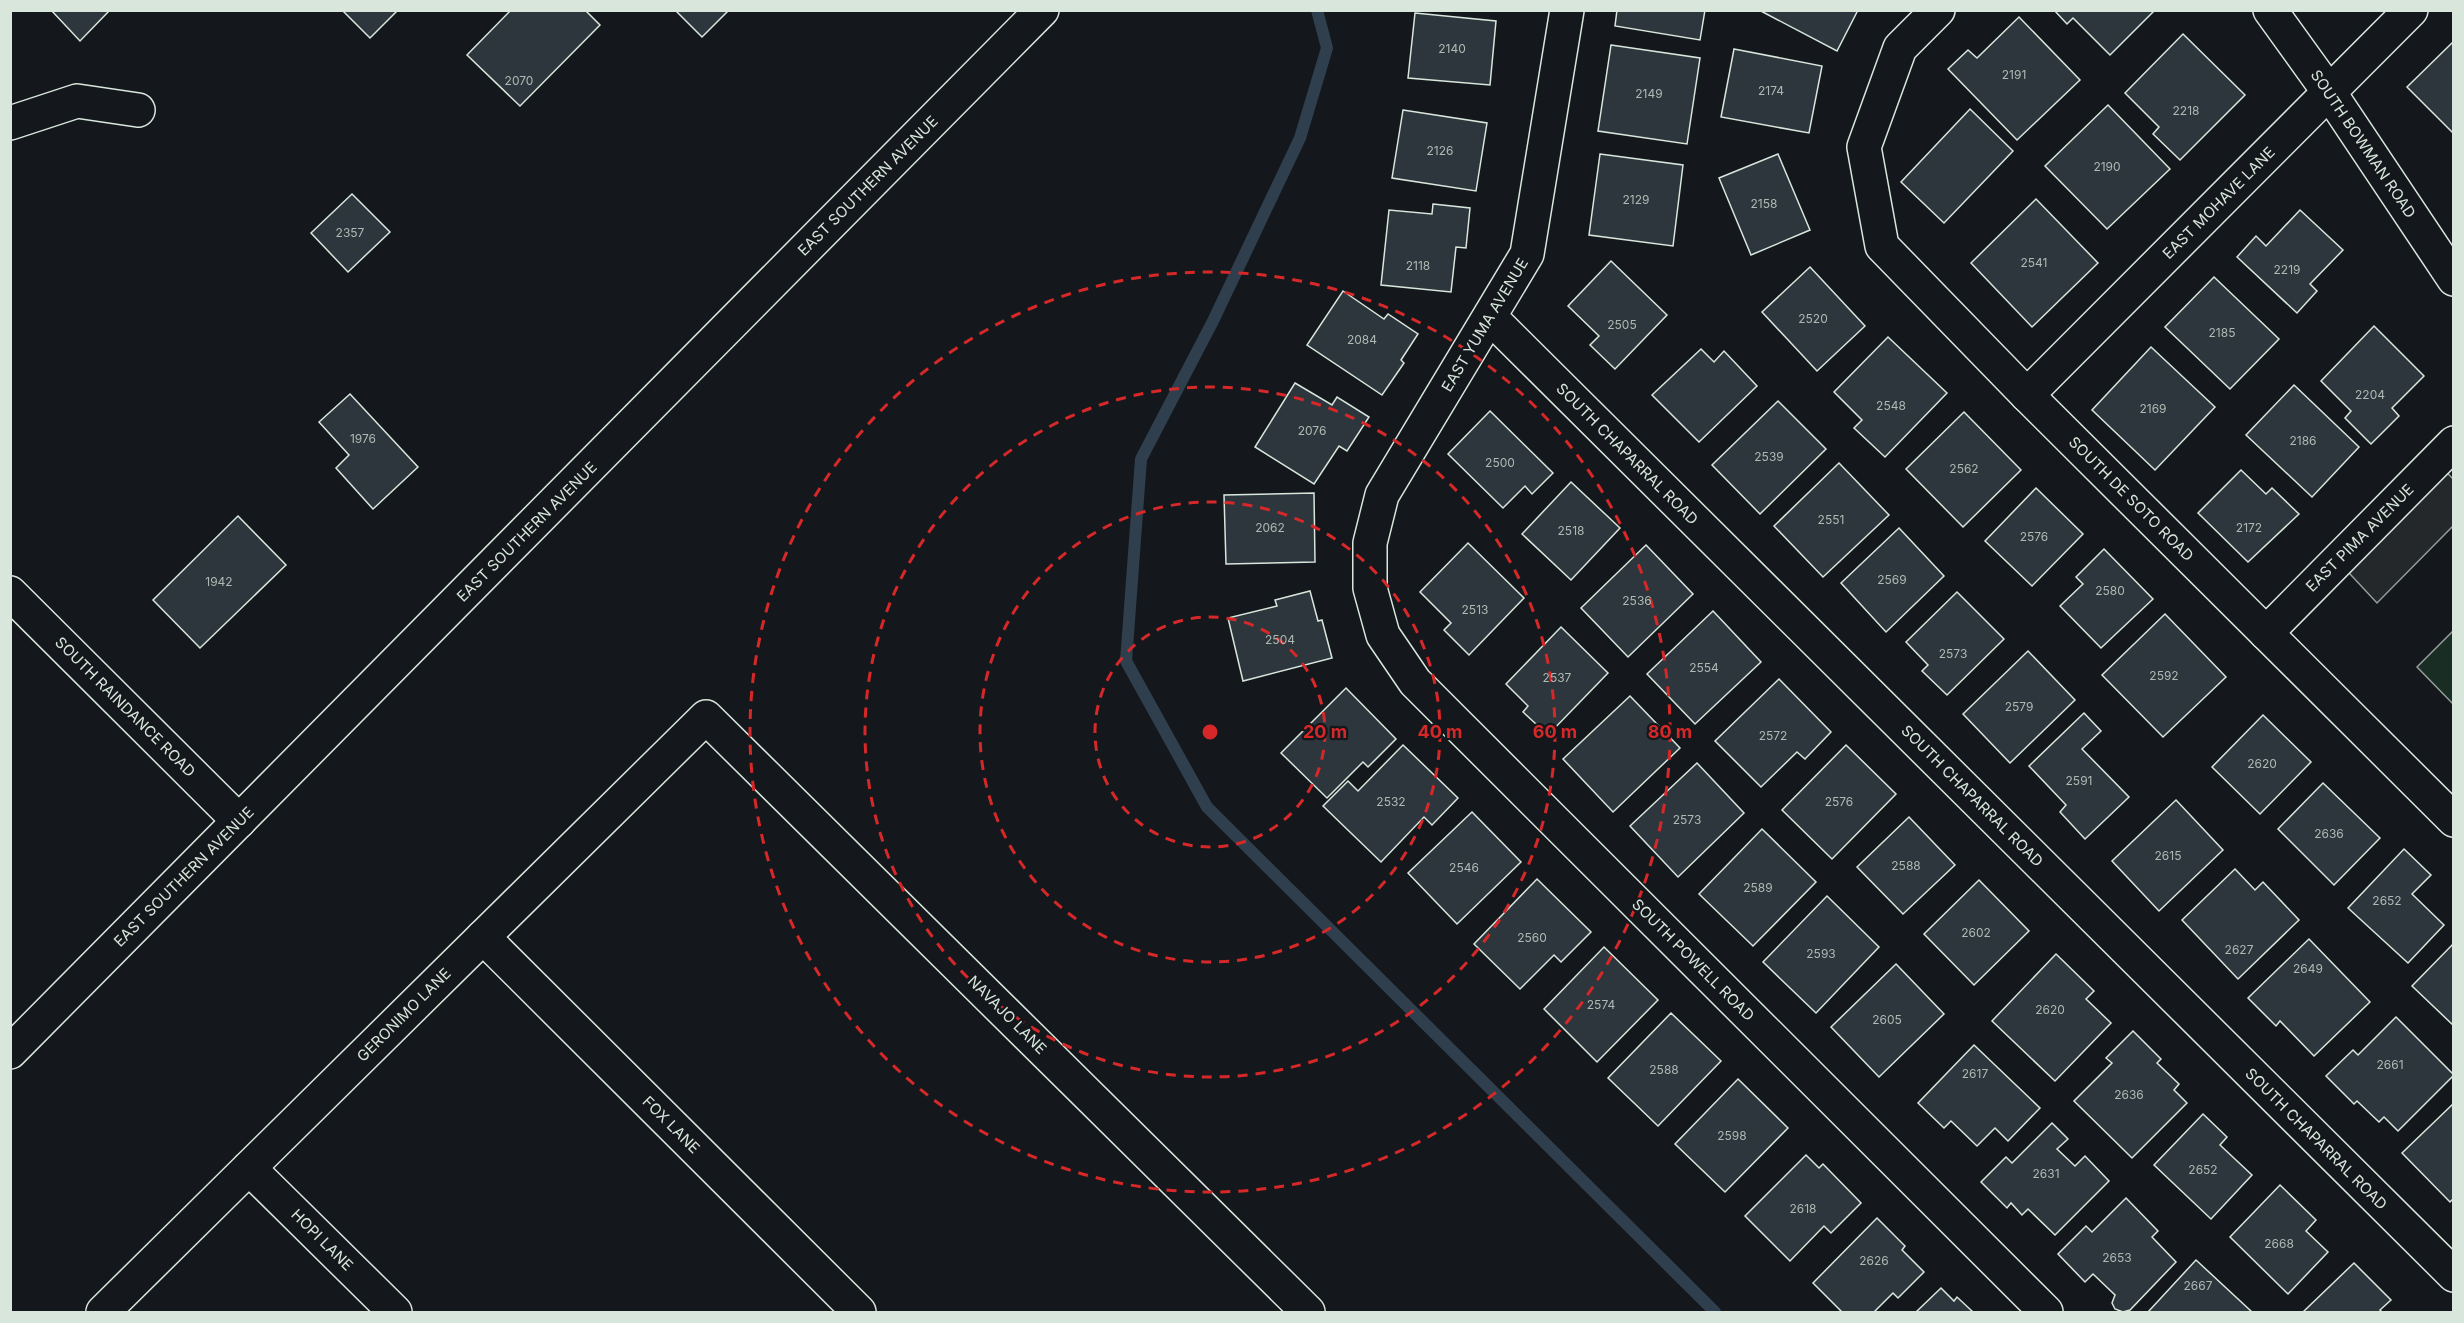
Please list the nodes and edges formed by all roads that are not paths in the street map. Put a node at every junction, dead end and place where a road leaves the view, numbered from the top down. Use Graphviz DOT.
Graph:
graph roads {
  1 [pos="1567,10"];
  2 [pos="1938,10"];
  3 [pos="2270,10"];
  4 [pos="2410,10"];
  5 [pos="1039,12"];
  6 [pos="2329,92"];
  7 [pos="138,110"];
  8 [pos="10,123"];
  9 [pos="2454,279"];
  10 [pos="1490,317"];
  11 [pos="2027,395"];
  12 [pos="2454,443"];
  13 [pos="1370,588"];
  14 [pos="10,593"];
  15 [pos="2266,633"];
  16 [pos="706,717"];
  17 [pos="2454,820"];
  18 [pos="239,821"];
  19 [pos="483,937"];
  20 [pos="10,1052"];
  21 [pos="249,1168"];
  22 [pos="2454,1275"];
  23 [pos="103,1312"];
  24 [pos="394,1312"];
  25 [pos="859,1312"];
  26 [pos="1308,1312"];
  27 [pos="2046,1312"];
  1 -- 10 [label="street, EAST YUMA AVENUE"];
  2 -- 11 [label="street, SOUTH DE SOTO ROAD"];
  3 -- 6 [label="street, SOUTH BOWMAN ROAD"];
  4 -- 6 [label="street, EAST MOHAVE LANE"];
  5 -- 18 [label="street, EAST SOUTHERN AVENUE"];
  6 -- 9 [label="street, SOUTH BOWMAN ROAD"];
  6 -- 11 [label="street, EAST MOHAVE LANE"];
  7 -- 8 [label="street"];
  10 -- 13 [label="street, EAST YUMA AVENUE"];
  10 -- 22 [label="street, SOUTH CHAPARRAL ROAD"];
  11 -- 15 [label="street, SOUTH DE SOTO ROAD"];
  12 -- 15 [label="street, EAST PIMA AVENUE"];
  13 -- 27 [label="street, SOUTH POWELL ROAD"];
  14 -- 18 [label="street, SOUTH RAINDANCE ROAD"];
  15 -- 17 [label="street, SOUTH DE SOTO ROAD"];
  16 -- 19 [label="street, GERONIMO LANE"];
  16 -- 26 [label="street, NAVAJO LANE"];
  18 -- 20 [label="street, EAST SOUTHERN AVENUE"];
  19 -- 21 [label="street, GERONIMO LANE"];
  19 -- 25 [label="street, FOX LANE"];
  21 -- 23 [label="street, GERONIMO LANE"];
  21 -- 24 [label="street, HOPI LANE"];
}
